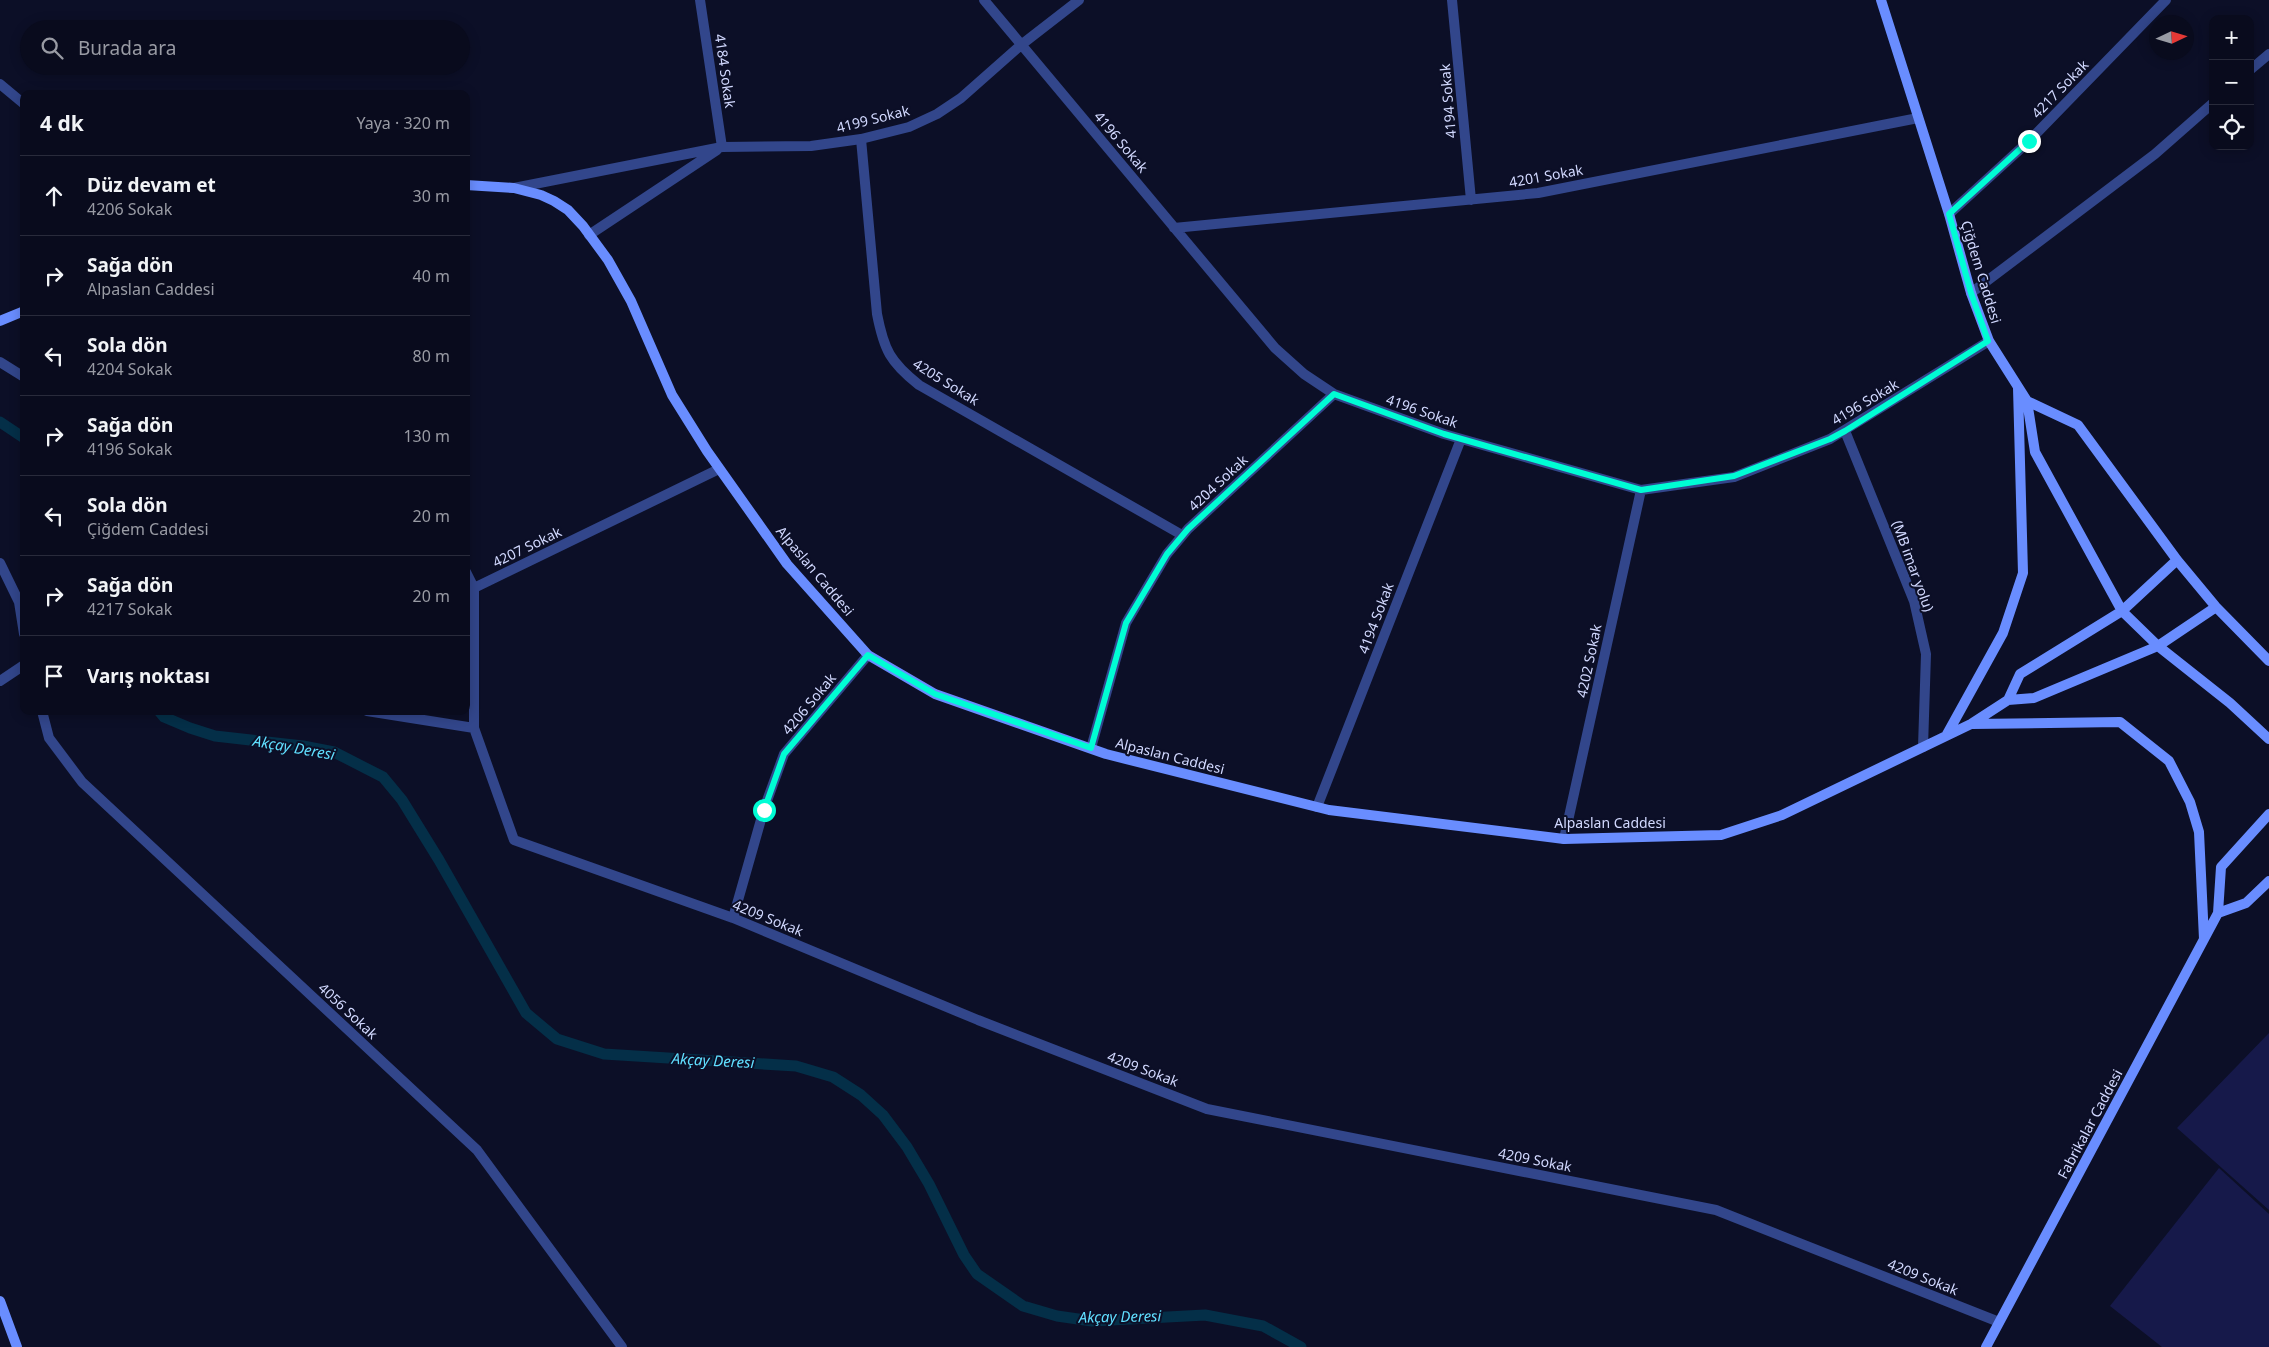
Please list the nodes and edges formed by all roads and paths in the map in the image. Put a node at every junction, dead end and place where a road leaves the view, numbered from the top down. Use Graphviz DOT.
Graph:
graph roads {
  1 [pos="700,0"];
  2 [pos="984,0"];
  3 [pos="1079,0"];
  4 [pos="1452,0"];
  5 [pos="1881,0"];
  6 [pos="2166,0"];
  7 [pos="1022,45"];
  8 [pos="2269,54"];
  9 [pos="2254,67"];
  10 [pos="0,84"];
  11 [pos="20,101"];
  12 [pos="2211,105"];
  13 [pos="1918,118"];
  14 [pos="861,139"];
  15 [pos="722,147"];
  16 [pos="470,185"];
  17 [pos="514,188"];
  18 [pos="1470,200"];
  19 [pos="1949,214"];
  20 [pos="1174,228"];
  21 [pos="589,236"];
  22 [pos="1971,293"];
  23 [pos="20,313"];
  24 [pos="0,321"];
  25 [pos="1988,341"];
  26 [pos="0,362"];
  27 [pos="20,374"];
  28 [pos="2018,387"];
  29 [pos="1334,394"];
  30 [pos="2027,400"];
  31 [pos="1845,431"];
  32 [pos="1461,439"];
  33 [pos="719,469"];
  34 [pos="1641,490"];
  35 [pos="1182,535"];
  36 [pos="2177,560"];
  37 [pos="0,563"];
  38 [pos="470,580"];
  39 [pos="474,588"];
  40 [pos="2216,606"];
  41 [pos="20,608"];
  42 [pos="2122,611"];
  43 [pos="2158,646"];
  44 [pos="868,655"];
  45 [pos="2269,661"];
  46 [pos="20,668"];
  47 [pos="0,681"];
  48 [pos="2008,700"];
  49 [pos="43,715"];
  50 [pos="392,715"];
  51 [pos="1971,724"];
  52 [pos="474,728"];
  53 [pos="1946,736"];
  54 [pos="2269,739"];
  55 [pos="1923,747"];
  56 [pos="1091,748"];
  57 [pos="1317,806"];
  58 [pos="2269,814"];
  59 [pos="1564,839"];
  60 [pos="2269,881"];
  61 [pos="2218,914"];
  62 [pos="733,918"];
  63 [pos="2204,939"];
  64 [pos="0,1303"];
  65 [pos="1999,1322"];
  66 [pos="17,1347"];
  67 [pos="622,1347"];
  68 [pos="1986,1347"];
  1 -- 15 [label="street, 4184 Sokak"];
  2 -- 7 [label="street, 4196 Sokak"];
  3 -- 7 [label="street, 4199 Sokak"];
  4 -- 18 [label="street, 4194 Sokak"];
  5 -- 13 [label="street, Çiğdem Caddesi"];
  6 -- 19 [label="street, 4217 Sokak"];
  7 -- 14 [label="street, 4199 Sokak"];
  7 -- 20 [label="street, 4196 Sokak"];
  8 -- 9 [label="street"];
  10 -- 11 [label="street"];
  12 -- 22 [label="street"];
  13 -- 18 [label="street, 4201 Sokak"];
  13 -- 19 [label="street, Çiğdem Caddesi"];
  14 -- 15 [label="street, 4199 Sokak"];
  14 -- 35 [label="street, 4205 Sokak"];
  15 -- 17 [label="street, 4199 Sokak"];
  15 -- 21 [label="street"];
  16 -- 17 [label="street, Alpaslan Caddesi"];
  17 -- 21 [label="street, Alpaslan Caddesi"];
  18 -- 20 [label="street, 4201 Sokak"];
  19 -- 22 [label="street, Çiğdem Caddesi"];
  20 -- 29 [label="street, 4196 Sokak"];
  21 -- 33 [label="street, Alpaslan Caddesi"];
  22 -- 25 [label="street, Çiğdem Caddesi"];
  23 -- 24 [label="street"];
  25 -- 28 [label="street, Çiğdem Caddesi"];
  25 -- 31 [label="street, 4196 Sokak"];
  26 -- 27 [label="street"];
  28 -- 30 [label="street, Çiğdem Caddesi"];
  28 -- 53 [label="street"];
  29 -- 32 [label="street, 4196 Sokak"];
  29 -- 35 [label="street, 4204 Sokak"];
  30 -- 36 [label="street"];
  30 -- 42 [label="street"];
  31 -- 34 [label="street, 4196 Sokak"];
  31 -- 55 [label="street, (MB imar yolu)"];
  32 -- 34 [label="street, 4196 Sokak"];
  32 -- 57 [label="street, 4194 Sokak"];
  33 -- 39 [label="street, 4207 Sokak"];
  33 -- 44 [label="street, Alpaslan Caddesi"];
  34 -- 59 [label="street, 4202 Sokak"];
  35 -- 56 [label="street, 4204 Sokak"];
  36 -- 40 [label="street"];
  36 -- 42 [label="street"];
  37 -- 41 [label="street"];
  38 -- 39 [label="street"];
  39 -- 52 [label="street"];
  40 -- 43 [label="street"];
  40 -- 45 [label="street"];
  42 -- 43 [label="street"];
  42 -- 48 [label="street"];
  43 -- 48 [label="street"];
  43 -- 54 [label="street"];
  44 -- 56 [label="street, Alpaslan Caddesi"];
  44 -- 62 [label="street, 4206 Sokak"];
  46 -- 47 [label="street"];
  48 -- 51 [label="street, Alpaslan Caddesi"];
  49 -- 67 [label="street, 4056 Sokak"];
  50 -- 52 [label="street"];
  51 -- 53 [label="street, Alpaslan Caddesi"];
  51 -- 63 [label="street"];
  52 -- 62 [label="street, 4209 Sokak"];
  53 -- 55 [label="street, Alpaslan Caddesi"];
  55 -- 59 [label="street, Alpaslan Caddesi"];
  56 -- 57 [label="street, Alpaslan Caddesi"];
  57 -- 59 [label="street, Alpaslan Caddesi"];
  58 -- 61 [label="street"];
  60 -- 61 [label="street"];
  61 -- 63 [label="street, Fabrikalar Caddesi"];
  62 -- 65 [label="street, 4209 Sokak"];
  63 -- 65 [label="street, Fabrikalar Caddesi"];
  64 -- 66 [label="street"];
  65 -- 68 [label="street, Fabrikalar Caddesi"];
}
